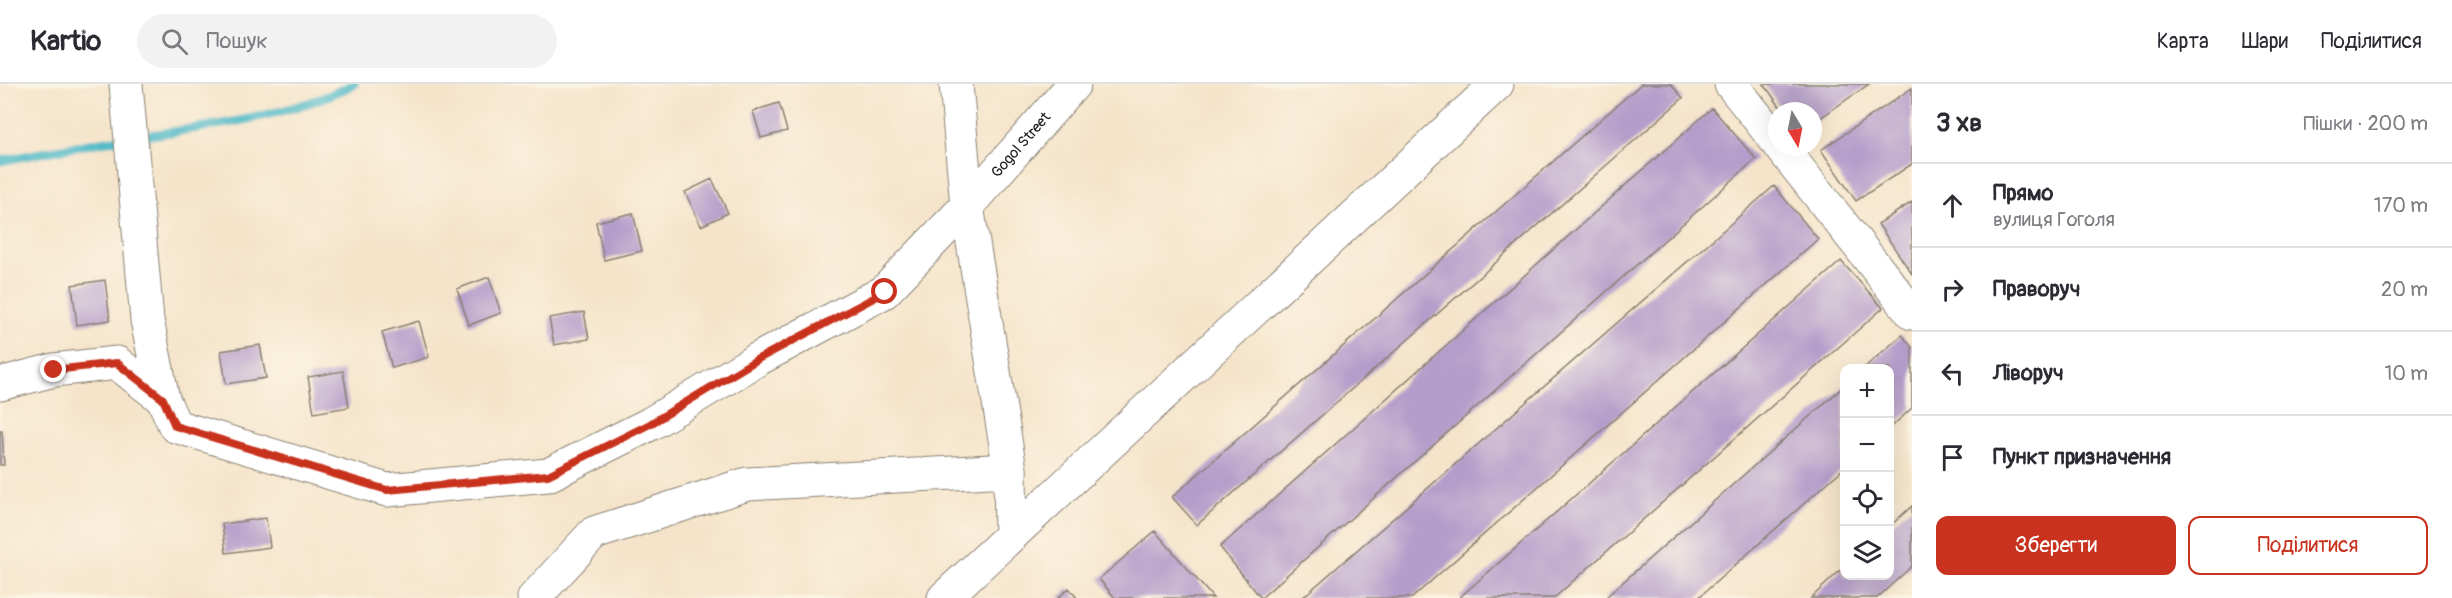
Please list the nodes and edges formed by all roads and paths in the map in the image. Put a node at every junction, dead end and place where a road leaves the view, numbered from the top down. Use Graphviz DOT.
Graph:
graph roads {
  1 [pos="126,84"];
  2 [pos="956,84"];
  3 [pos="1074,84"];
  4 [pos="1497,84"];
  5 [pos="1731,84"];
  6 [pos="1768,131"];
  7 [pos="1788,156"];
  8 [pos="967,206"];
  9 [pos="1912,313"];
  10 [pos="0,384"];
  11 [pos="169,413"];
  12 [pos="1010,470"];
  13 [pos="1011,535"];
  14 [pos="534,598"];
  15 [pos="944,598"];
  1 -- 11 [label="street"];
  2 -- 8 [label="street"];
  3 -- 8 [label="street, Gogol Street"];
  4 -- 13 [label="street"];
  5 -- 6 [label="street"];
  7 -- 9 [label="street"];
  8 -- 11 [label="street, Gogol Street"];
  8 -- 12 [label="street"];
  10 -- 11 [label="street"];
  12 -- 13 [label="street"];
  12 -- 14 [label="street"];
  13 -- 15 [label="street"];
}
